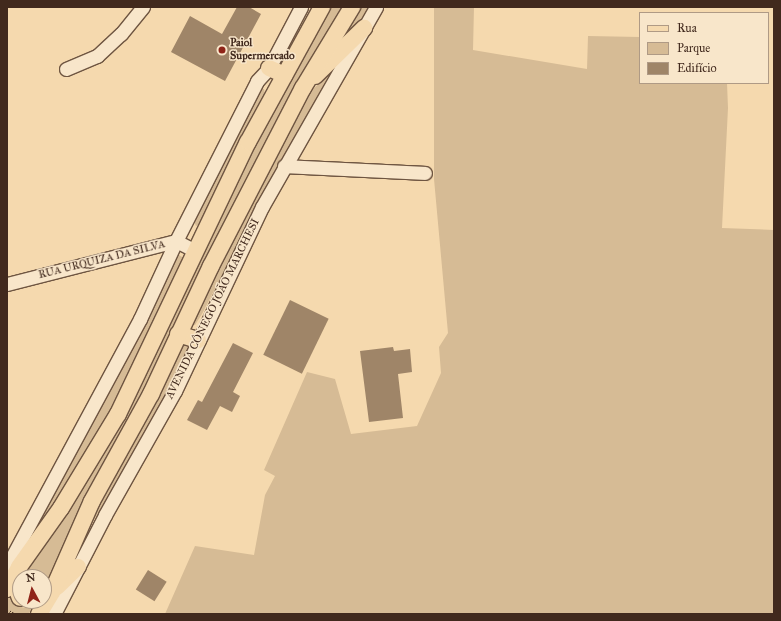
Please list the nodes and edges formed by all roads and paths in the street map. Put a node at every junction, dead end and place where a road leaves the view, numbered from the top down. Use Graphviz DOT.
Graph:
graph roads {
  1 [pos="143,7"];
  2 [pos="301,7"];
  3 [pos="322,7"];
  4 [pos="352,7"];
  5 [pos="376,7"];
  6 [pos="364,28"];
  7 [pos="269,68"];
  8 [pos="66,69"];
  9 [pos="285,75"];
  10 [pos="303,88"];
  11 [pos="284,166"];
  12 [pos="425,173"];
  13 [pos="176,241"];
  14 [pos="196,251"];
  15 [pos="7,284"];
  16 [pos="178,334"];
  17 [pos="198,340"];
  18 [pos="78,567"];
  19 [pos="9,578"];
  20 [pos="52,585"];
  21 [pos="52,592"];
  22 [pos="7,610"];
  23 [pos="14,614"];
  24 [pos="54,614"];
  1 -- 8 [label="street"];
  2 -- 7 [label="street"];
  3 -- 9 [label="main road"];
  4 -- 10 [label="main road, AVENIDA CÔNEGO JOÃO MARCHESI"];
  5 -- 6 [label="street, AVENIDA CÔNEGO JOÃO MARCHESI"];
  6 -- 10 [label="main road"];
  6 -- 11 [label="street, AVENIDA CÔNEGO JOÃO MARCHESI"];
  7 -- 9 [label="main road"];
  7 -- 13 [label="street"];
  9 -- 14 [label="main road"];
  10 -- 16 [label="main road, AVENIDA CÔNEGO JOÃO MARCHESI"];
  11 -- 12 [label="street"];
  11 -- 17 [label="street, AVENIDA CÔNEGO JOÃO MARCHESI"];
  13 -- 14 [label="street, RUA URQUIZA DA SILVA"];
  13 -- 15 [label="street, RUA URQUIZA DA SILVA"];
  13 -- 19 [label="street"];
  14 -- 19 [label="main road"];
  16 -- 17 [label="main road"];
  16 -- 20 [label="main road, AVENIDA CÔNEGO JOÃO MARCHESI"];
  17 -- 18 [label="street, AVENIDA CÔNEGO JOÃO MARCHESI"];
  18 -- 21 [label="main road"];
  18 -- 24 [label="street, AVENIDA CÔNEGO JOÃO MARCHESI"];
  22 -- 23 [label="path"];
}
